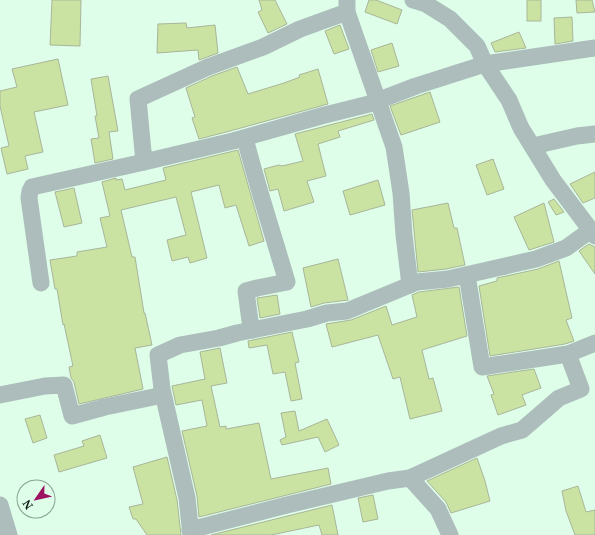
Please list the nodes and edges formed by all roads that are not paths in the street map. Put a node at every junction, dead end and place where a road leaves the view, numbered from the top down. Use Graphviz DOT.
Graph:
graph roads {
  1 [pos="424,1"];
  2 [pos="347,6"];
  3 [pos="595,48"];
  4 [pos="485,64"];
  5 [pos="378,101"];
  6 [pos="595,134"];
  7 [pos="245,138"];
  8 [pos="533,146"];
  9 [pos="144,162"];
  10 [pos="593,233"];
  11 [pos="467,275"];
  12 [pos="41,283"];
  13 [pos="410,285"];
  14 [pos="253,330"];
  15 [pos="595,343"];
  16 [pos="568,354"];
  17 [pos="0,395"];
  18 [pos="164,395"];
  19 [pos="410,478"];
  20 [pos="0,505"];
  21 [pos="191,532"];
  22 [pos="9,535"];
  23 [pos="450,535"];
  1 -- 4 [label="street"];
  2 -- 5 [label="street"];
  2 -- 9 [label="street"];
  3 -- 4 [label="street"];
  4 -- 5 [label="street"];
  4 -- 8 [label="street"];
  5 -- 7 [label="street"];
  5 -- 13 [label="street"];
  6 -- 8 [label="street"];
  7 -- 9 [label="street"];
  7 -- 14 [label="street"];
  8 -- 10 [label="street"];
  9 -- 12 [label="street"];
  10 -- 11 [label="street"];
  11 -- 13 [label="street"];
  11 -- 16 [label="street"];
  13 -- 14 [label="street"];
  14 -- 18 [label="street"];
  15 -- 16 [label="street"];
  16 -- 19 [label="street"];
  17 -- 18 [label="street"];
  18 -- 21 [label="street"];
  19 -- 21 [label="street"];
  19 -- 23 [label="street"];
  20 -- 22 [label="street"];
}
